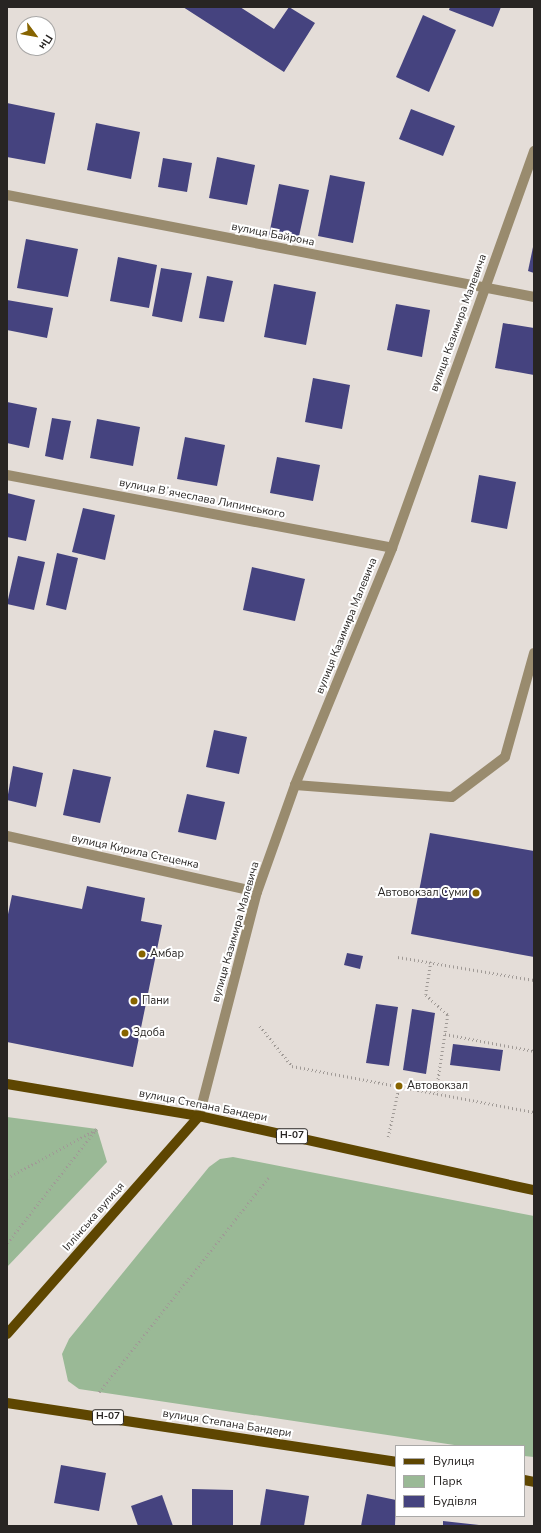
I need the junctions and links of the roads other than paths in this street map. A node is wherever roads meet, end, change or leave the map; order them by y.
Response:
1 (534, 151) edge
2 (7, 195) edge
3 (484, 288) junction
4 (534, 297) edge
5 (7, 475) edge
6 (392, 548) junction
7 (534, 653) edge
8 (295, 785) junction
9 (7, 836) edge
10 (258, 892) junction
11 (7, 1084) edge
12 (199, 1116) junction
13 (534, 1190) edge
14 (7, 1334) edge
15 (7, 1402) edge
16 (395, 1462) edge

1 - 3 street, вулиця Казимира Малевича
2 - 3 street, вулиця Байрона
3 - 4 street, вулиця Байрона
3 - 6 street, вулиця Казимира Малевича
5 - 6 street, вулиця Вʼячеслава Липинського
6 - 8 street, вулиця Казимира Малевича
7 - 8 street
8 - 10 street, вулиця Казимира Малевича
9 - 10 street, вулиця Кирила Стеценка
10 - 12 street, вулиця Казимира Малевича
11 - 12 main road, вулиця Степана Бандери / Н-07
12 - 13 main road, вулиця Степана Бандери / Н-07
12 - 14 main road, Іллінська вулиця
15 - 16 main road, вулиця Степана Бандери / Н-07

